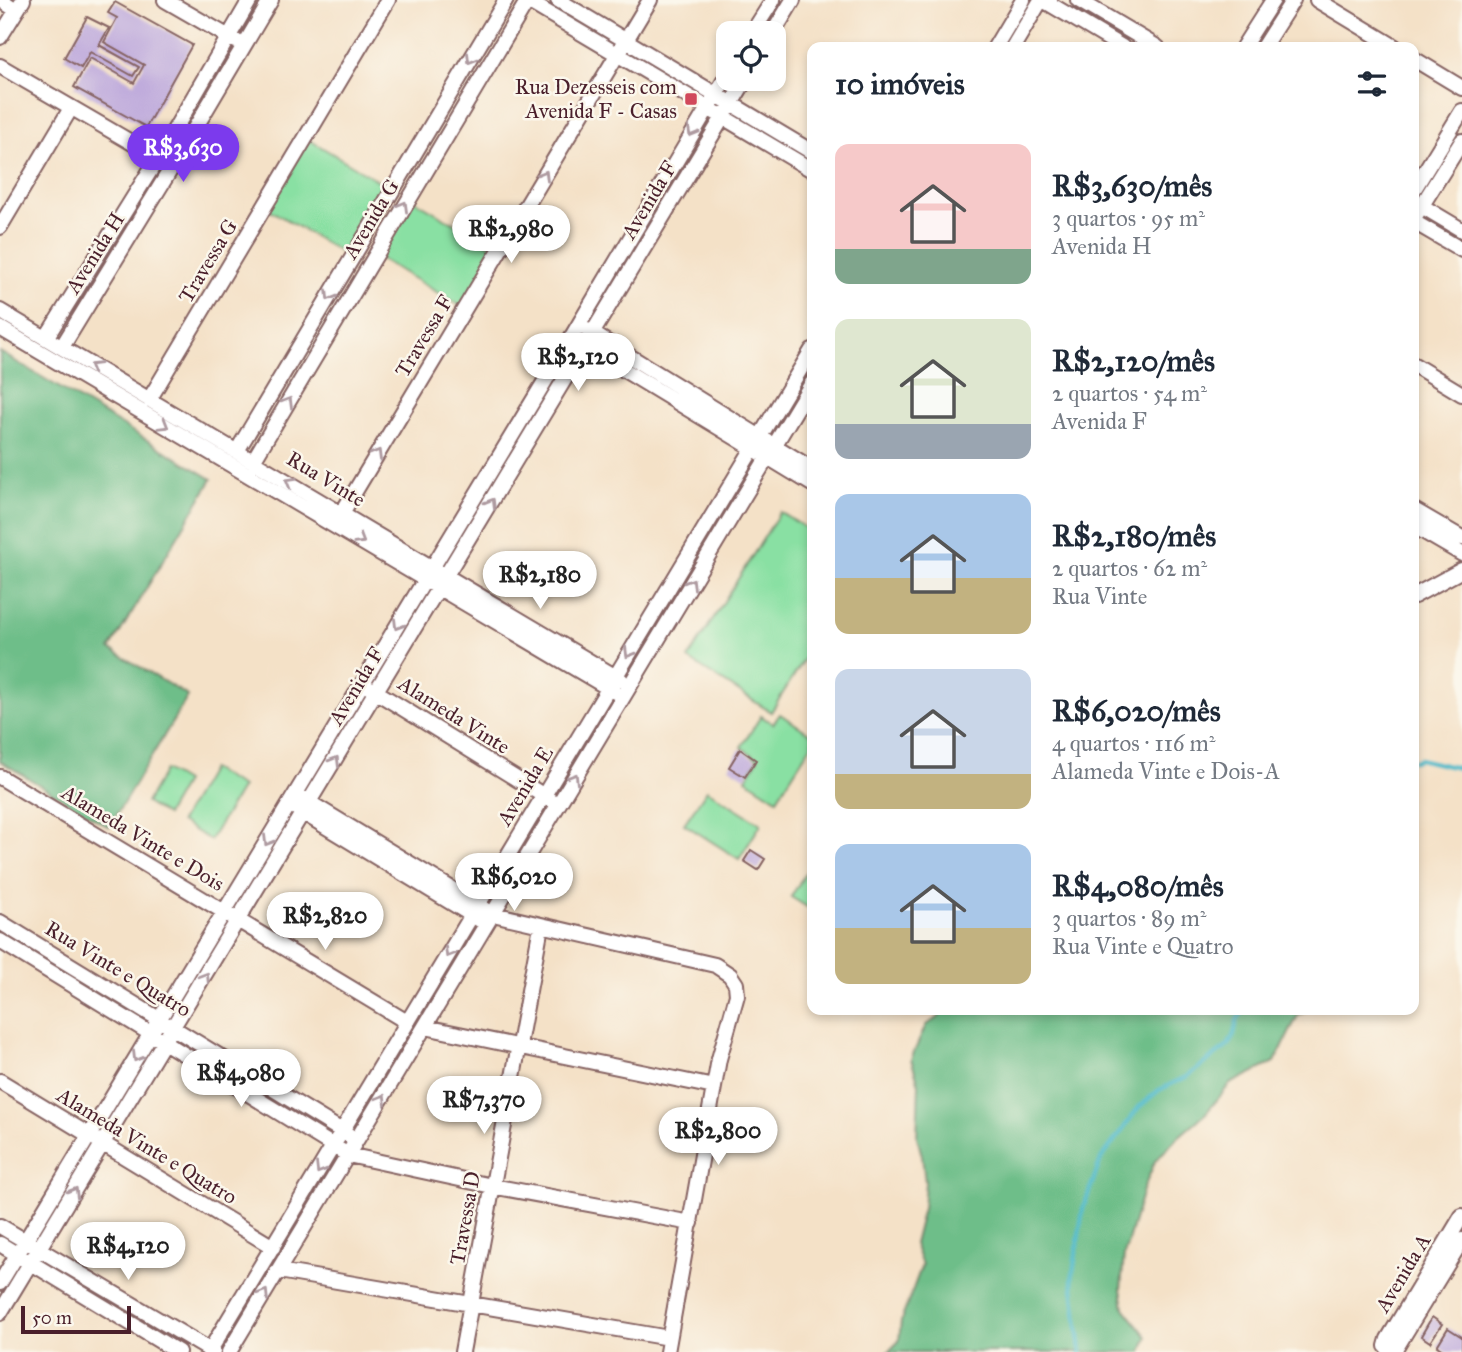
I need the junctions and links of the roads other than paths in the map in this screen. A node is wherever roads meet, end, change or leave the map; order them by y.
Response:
1 (1, 0) edge
2 (165, 0) edge
3 (250, 0) edge
4 (271, 0) edge
5 (388, 0) edge
6 (506, 0) edge
7 (527, 0) edge
8 (558, 0) edge
9 (650, 0) edge
10 (773, 0) edge
11 (793, 0) edge
12 (1023, 0) edge
13 (1042, 0) edge
14 (1078, 0) edge
15 (1273, 0) edge
16 (1293, 0) edge
17 (1317, 0) edge
18 (20, 5) edge
19 (760, 21) edge
20 (780, 21) edge
21 (0, 37) edge
22 (228, 37) junction
23 (625, 40) junction
24 (998, 42) edge
25 (1016, 42) edge
26 (1113, 42) edge
27 (1149, 42) edge
28 (1246, 42) edge
29 (1266, 42) edge
30 (1387, 42) edge
31 (243, 46) junction
32 (617, 54) junction
33 (1419, 62) edge
34 (0, 66) edge
35 (1462, 88) edge
36 (718, 91) edge
37 (738, 91) edge
38 (716, 94) junction
39 (731, 103) junction
40 (71, 107) junction
41 (706, 107) junction
42 (1462, 111) edge
43 (723, 117) junction
44 (1462, 141) edge
45 (807, 149) edge
46 (158, 158) junction
47 (173, 167) junction
48 (807, 167) edge
49 (1419, 181) edge
50 (1419, 207) edge
51 (1419, 213) edge
52 (1419, 214) edge
53 (0, 227) edge
54 (371, 228) junction
55 (1462, 230) edge
56 (385, 236) junction
57 (1462, 250) edge
58 (0, 311) edge
59 (579, 325) junction
60 (0, 328) edge
61 (593, 333) junction
62 (46, 338) junction
63 (571, 338) junction
64 (62, 347) junction
65 (586, 347) junction
66 (807, 358) edge
67 (1419, 368) edge
68 (807, 391) edge
69 (1462, 394) edge
70 (149, 400) junction
71 (756, 441) junction
72 (237, 451) junction
73 (771, 451) junction
74 (253, 461) junction
75 (807, 467) edge
76 (807, 480) edge
77 (342, 513) junction
78 (1419, 513) edge
79 (1419, 529) edge
80 (1462, 538) edge
81 (1462, 554) edge
82 (1462, 570) edge
83 (429, 573) junction
84 (444, 582) junction
85 (1419, 593) edge
86 (611, 682) junction
87 (363, 683) junction
88 (626, 691) junction
89 (377, 692) junction
90 (0, 777) edge
91 (544, 795) junction
92 (293, 799) junction
93 (558, 804) junction
94 (306, 808) junction
95 (475, 910) junction
96 (225, 912) junction
97 (490, 919) junction
98 (239, 920) junction
99 (0, 922) edge
100 (541, 926) junction
101 (0, 941) edge
102 (160, 1018) junction
103 (407, 1023) junction
104 (174, 1027) junction
105 (425, 1027) junction
106 (152, 1032) junction
107 (165, 1041) junction
108 (518, 1046) junction
109 (0, 1081) edge
110 (714, 1087) junction
111 (342, 1132) junction
112 (89, 1135) junction
113 (357, 1140) junction
114 (103, 1143) junction
115 (334, 1146) junction
116 (348, 1155) junction
117 (492, 1186) junction
118 (1462, 1216) edge
119 (691, 1223) junction
120 (0, 1226) edge
121 (1462, 1240) edge
122 (25, 1241) junction
123 (0, 1244) edge
124 (273, 1247) junction
125 (39, 1249) junction
126 (17, 1255) junction
127 (30, 1263) junction
128 (279, 1271) junction
129 (0, 1283) edge
130 (471, 1304) junction
131 (0, 1313) edge
132 (668, 1345) edge
133 (178, 1352) edge
134 (211, 1352) edge
135 (229, 1352) edge
136 (462, 1352) edge
137 (1391, 1352) edge

1 - 18 street
2 - 22 street
3 - 22 street, Avenida H
4 - 31 street, Avenida H
5 - 70 street, Travessa G
6 -> 54 street, Avenida G
7 - 32 street
56 -> 7 street, Avenida G
8 - 23 street
9 - 23 street, Travessa F
10 - 19 street
11 - 20 street
12 - 24 street
13 - 25 street
13 - 26 street
14 - 27 street
15 - 28 street
16 - 29 street
17 - 30 street
18 - 21 street
22 - 31 street
22 - 46 street, Avenida H
23 - 32 street, Travessa F
23 - 38 street
31 - 47 street, Avenida H
32 - 41 street
77 -> 32 street, Travessa F
33 - 35 street
34 - 40 street
36 - 38 street, Avenida F
37 - 39 street, Avenida F
38 - 39 street
38 - 41 street, Avenida F
39 - 43 street, Avenida F
39 - 45 street
40 - 46 street
40 - 53 street
41 - 43 street
41 -> 59 street, Avenida F
42 - 49 street
43 - 48 street
43 - 61 street, Avenida F
44 - 50 street
46 - 47 street
46 - 62 street, Avenida H
47 - 64 street, Avenida H
51 - 55 street
52 - 57 street
54 - 56 street
54 -> 72 street, Avenida G
74 -> 56 street, Avenida G
58 - 62 street, Rua Vinte
59 - 61 street
59 - 63 street, Avenida F
60 -> 83 street, Rua Vinte
61 - 65 street, Avenida F
61 - 71 street
62 - 64 street, Rua Vinte
63 - 65 street
63 - 83 street, Avenida F
70 -> 64 street, Rua Vinte
65 - 71 street
84 -> 65 street, Avenida F
66 - 71 street, Avenida E
67 - 69 street
68 - 73 street, Avenida E
70 - 72 street, Rua Vinte
71 - 73 street
71 -> 86 street, Avenida E
72 - 74 street, Rua Vinte
73 - 75 street
73 - 76 street
88 -> 73 street, Avenida E
77 -> 74 street, Rua Vinte
77 - 83 street, Rua Vinte
78 - 80 street
79 - 81 street
82 - 85 street
83 - 84 street, Rua Vinte
83 -> 87 street, Avenida F
84 - 86 street, Rua Vinte
84 - 89 street, Avenida F
86 - 88 street, Rua Vinte
86 - 91 street, Avenida E
87 - 89 street, Alameda Vinte
87 - 92 street, Avenida F
93 -> 88 street, Avenida E
89 - 91 street, Alameda Vinte
94 -> 89 street, Avenida F
90 - 96 street, Alameda Vinte e Dois
91 - 93 street, Alameda Vinte
91 - 95 street, Avenida E
92 - 94 street
92 -> 96 street, Avenida F
93 - 97 street, Avenida E
94 - 95 street
94 - 98 street, Avenida F
95 - 97 street
95 -> 103 street, Avenida E
96 - 98 street, Alameda Vinte e Dois
96 - 102 street, Avenida F
97 - 100 street
97 - 105 street, Avenida E
98 - 103 street, Alameda Vinte e Dois
104 -> 98 street, Avenida F
99 - 102 street, Rua Vinte e Quatro
100 - 108 street, Travessa D
100 - 110 street
101 - 106 street, Rua Vinte e Quatro
102 - 104 street, Rua Vinte e Quatro
102 - 106 street, Avenida F
103 - 111 street, Avenida E
104 - 107 street, Avenida F
104 - 111 street, Rua Vinte e Quatro
105 - 108 street
113 -> 105 street, Avenida E
106 - 107 street, Rua Vinte e Quatro
106 -> 112 street, Avenida F
107 - 114 street, Avenida F
107 - 115 street, Rua Vinte e Quatro
108 - 110 street
108 - 117 street, Travessa D
109 - 112 street, Alameda Vinte e Quatro
110 - 119 street
111 - 113 street, Rua Vinte e Quatro
111 - 115 street, Avenida E
112 - 114 street, Alameda Vinte e Quatro
112 - 122 street, Avenida F
113 - 116 street, Avenida E
114 - 124 street, Alameda Vinte e Quatro
125 -> 114 street, Avenida F
115 - 116 street, Rua Vinte e Quatro
115 -> 124 street, Avenida E
116 - 117 street
116 - 128 street, Avenida E
117 - 119 street
117 - 130 street, Travessa D
118 - 137 street, Avenida A
119 - 132 street
120 - 122 street
121 - 137 street, Avenida A
122 - 125 street
122 - 126 street, Avenida F
123 - 126 street
124 - 134 street, Avenida E
125 - 127 street, Avenida F
125 - 134 street
126 - 127 street
126 - 129 street, Avenida F
127 - 131 street, Avenida F
127 - 133 street
128 - 130 street
135 -> 128 street, Avenida E
130 - 132 street
130 - 136 street, Travessa D

